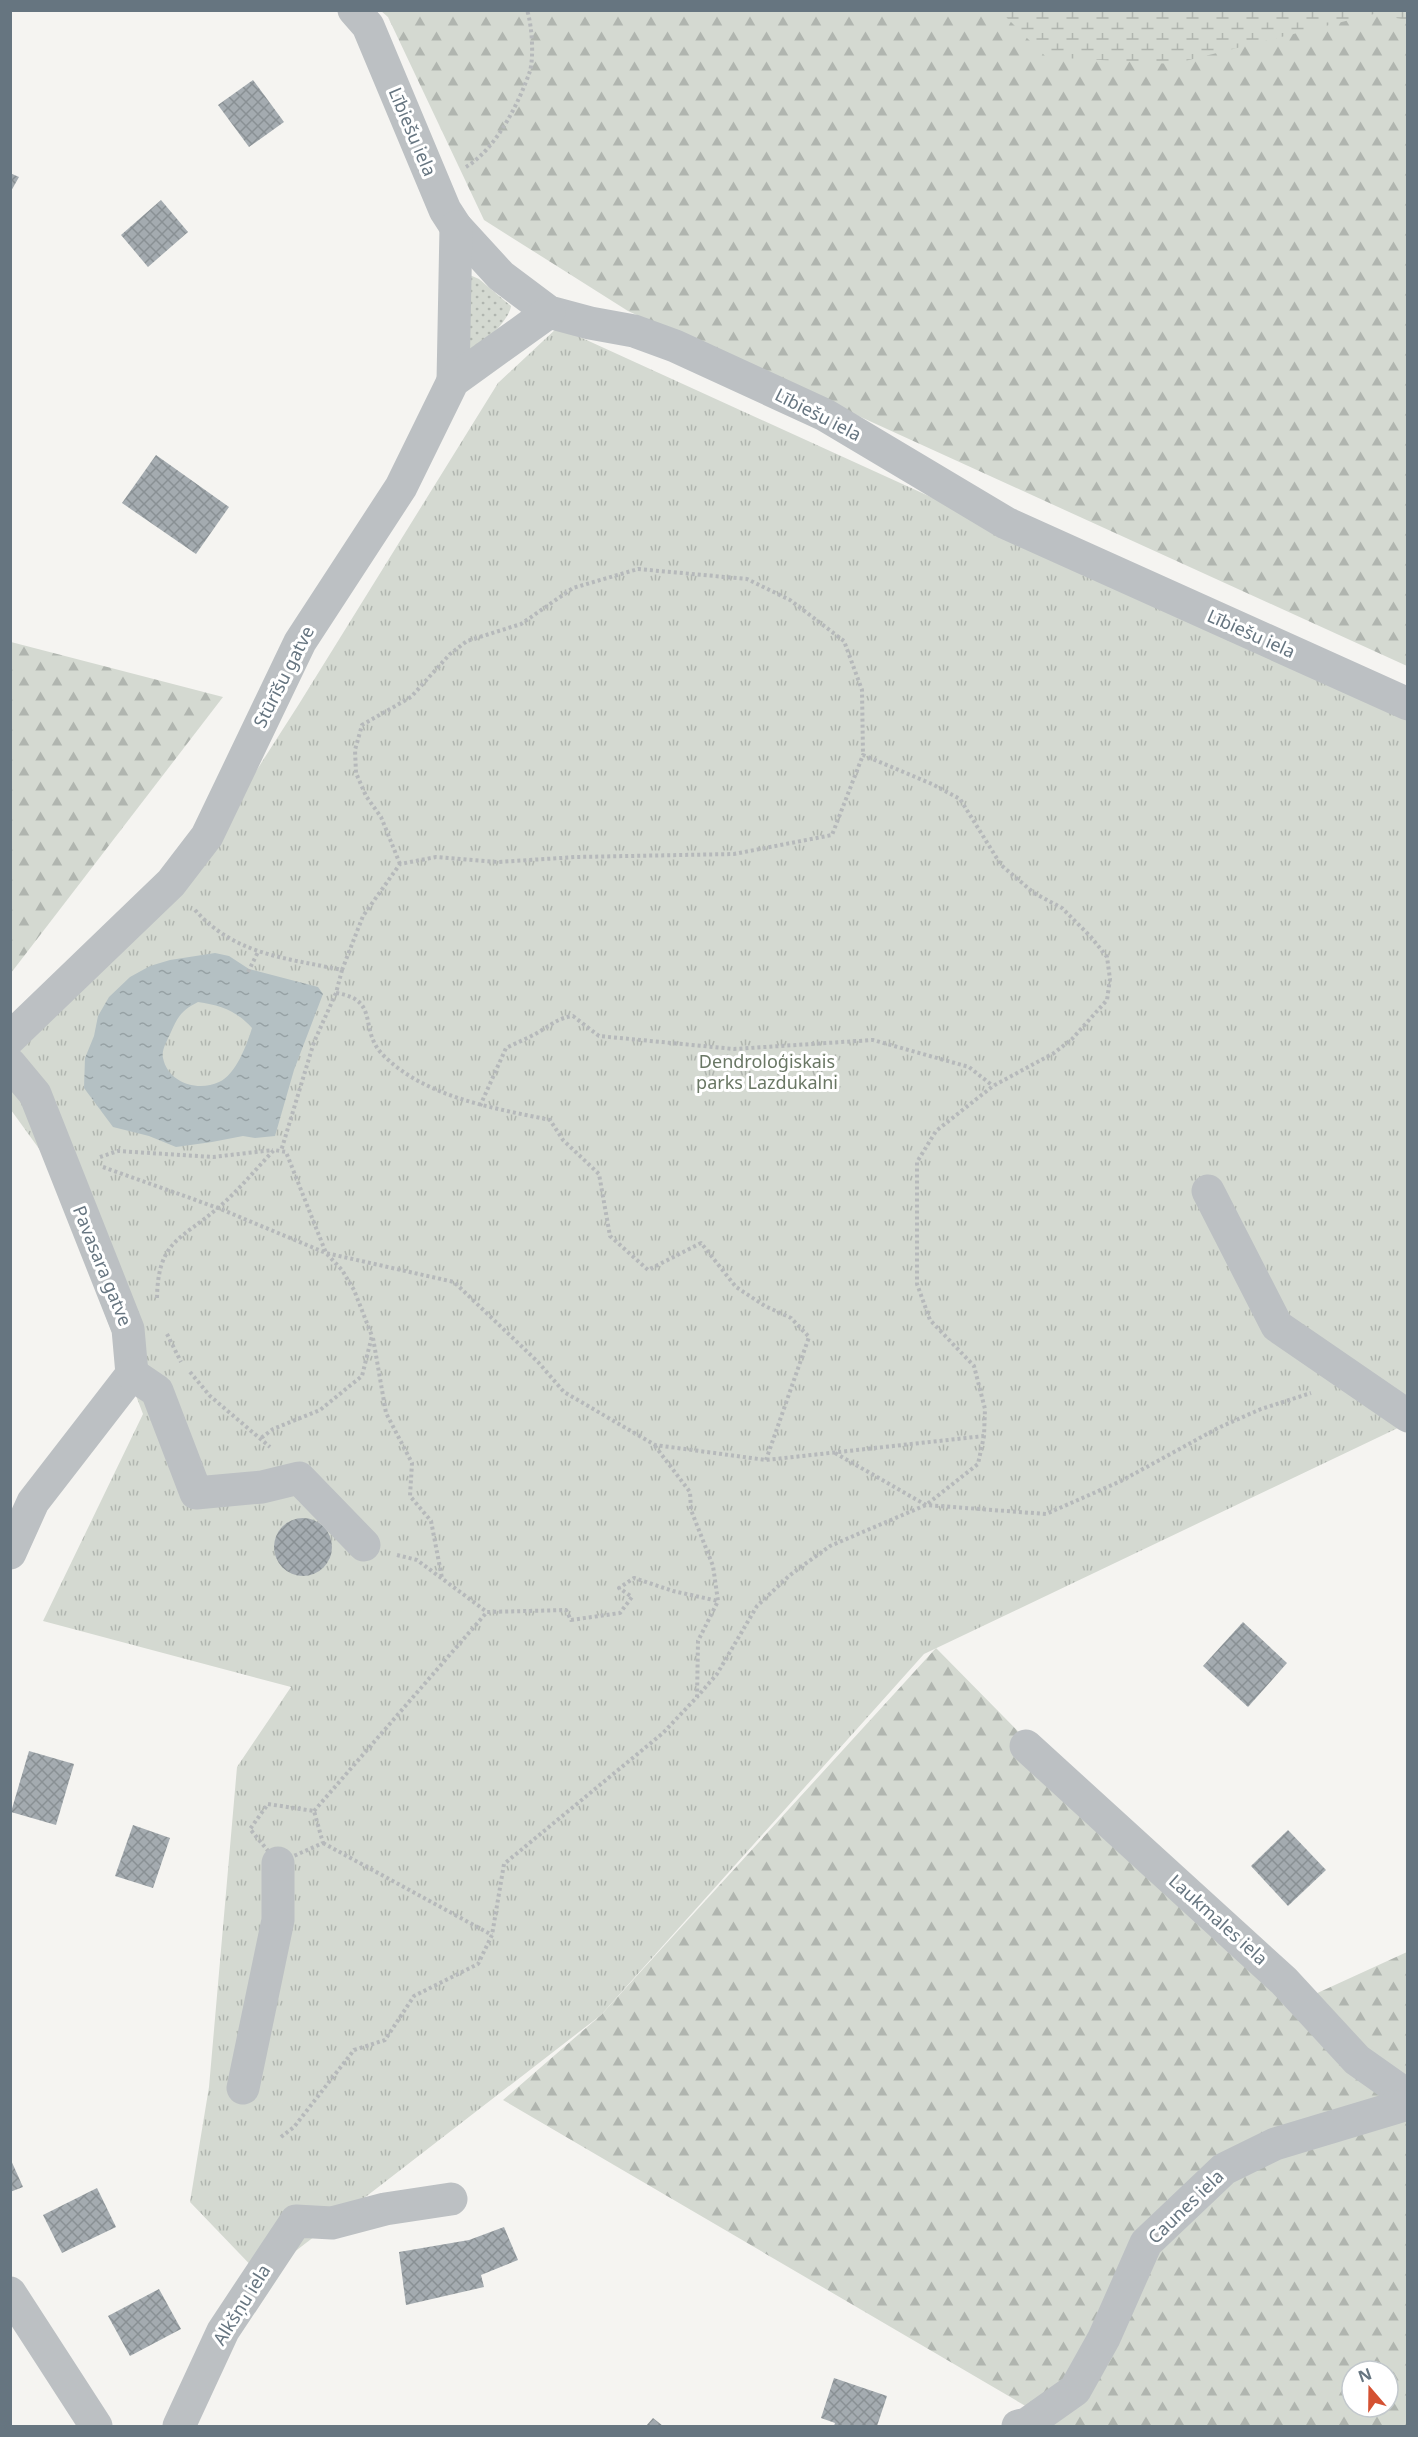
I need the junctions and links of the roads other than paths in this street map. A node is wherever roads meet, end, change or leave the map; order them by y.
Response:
1 (354, 10) edge
2 (456, 227) junction
3 (549, 312) junction
4 (453, 381) junction
5 (1407, 704) edge
6 (10, 1038) edge
7 (10, 1064) edge
8 (1208, 1191) dead end
9 (132, 1374) junction
10 (1407, 1416) edge
11 (364, 1545) dead end
12 (10, 1553) edge
13 (1026, 1746) dead end
14 (278, 1863) dead end
15 (243, 2088) dead end
16 (1407, 2096) edge
17 (1407, 2104) edge
18 (451, 2199) dead end
19 (10, 2293) edge
20 (1025, 2426) edge
21 (96, 2427) edge
22 (179, 2427) edge

1 - 2 street, Lībiešu iela
2 - 3 street, Lībiešu iela
2 - 4 street
3 - 4 street, Stūrīšu gatve
3 - 5 street, Lībiešu iela
4 - 6 street, Stūrīšu gatve
7 - 9 street, Pavasara gatve
8 - 10 street
9 - 11 street
9 - 12 street
13 - 16 street, Laukmales iela
14 - 15 street
17 - 20 street, Caunes iela
18 - 22 street, Alkšņu iela
19 - 21 street

